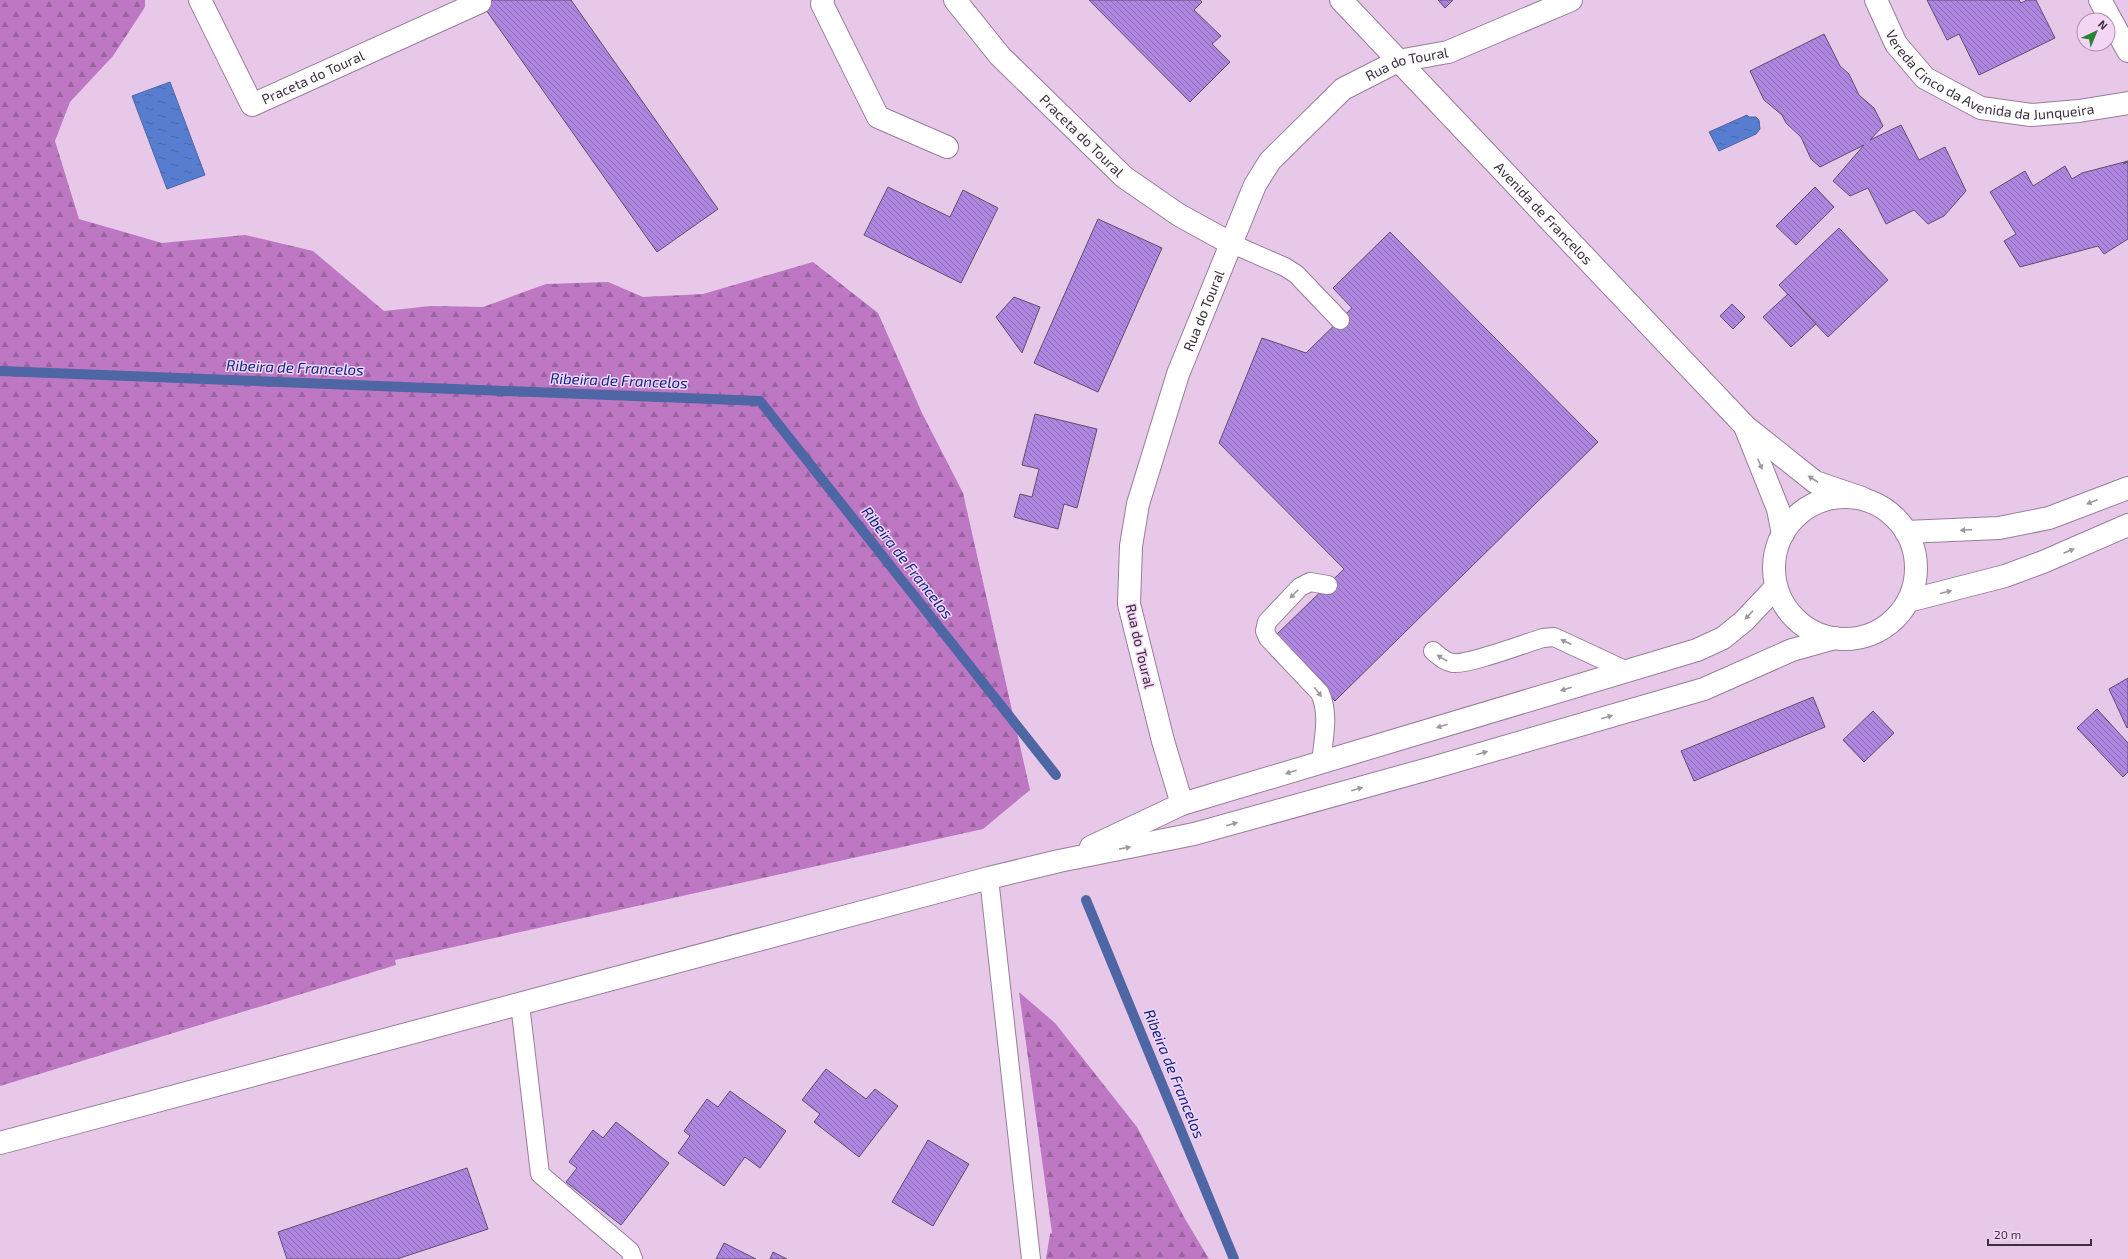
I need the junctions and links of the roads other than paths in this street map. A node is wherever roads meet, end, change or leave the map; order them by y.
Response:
1 (200, 0) edge
2 (822, 0) edge
3 (955, 0) edge
4 (1341, 0) edge
5 (1571, 0) edge
6 (1876, 0) edge
7 (2100, 0) edge
8 (480, 2) dead end
9 (2128, 51) edge
10 (1398, 61) junction
11 (2128, 103) edge
12 (947, 147) dead end
13 (1230, 243) junction
14 (1340, 320) dead end
15 (1746, 428) junction
16 (2128, 488) edge
17 (1862, 498) junction
18 (2128, 525) edge
19 (1906, 532) junction
20 (1783, 534) junction
21 (1328, 585) dead end
22 (1776, 587) junction
23 (1908, 601) junction
24 (1835, 638) junction
25 (1432, 651) dead end
26 (1627, 671) junction
27 (1321, 763) junction
28 (1182, 804) junction
29 (1059, 861) junction
30 (989, 878) junction
31 (520, 1004) junction
32 (0, 1143) edge
33 (633, 1259) edge
34 (1031, 1259) edge

1 - 8 main road, Praceta do Toural
2 - 12 main road
3 - 13 main road, Praceta do Toural
4 - 10 main road, Avenida de Francelos
5 - 10 main road, Rua do Toural
6 - 11 main road, Vereda Cinco da Avenida da Junqueira
7 - 9 main road
10 - 13 main road, Rua do Toural
10 - 15 main road, Avenida de Francelos
13 - 14 lane
13 - 28 main road, Rua do Toural
17 -> 15 main road, Avenida de Francelos
15 -> 20 main road, Avenida de Francelos
16 -> 19 main road
17 - 19 main road
17 - 20 main road
23 -> 18 main road
19 - 23 main road
20 - 22 main road
21 -> 27 lane
22 - 24 main road
22 -> 26 main road
23 - 24 main road
29 -> 24 main road
26 -> 25 lane
26 -> 27 main road
27 -> 28 main road
28 - 29 main road
29 - 30 main road
30 - 31 main road
30 - 34 lane
31 - 32 main road
31 - 33 lane

